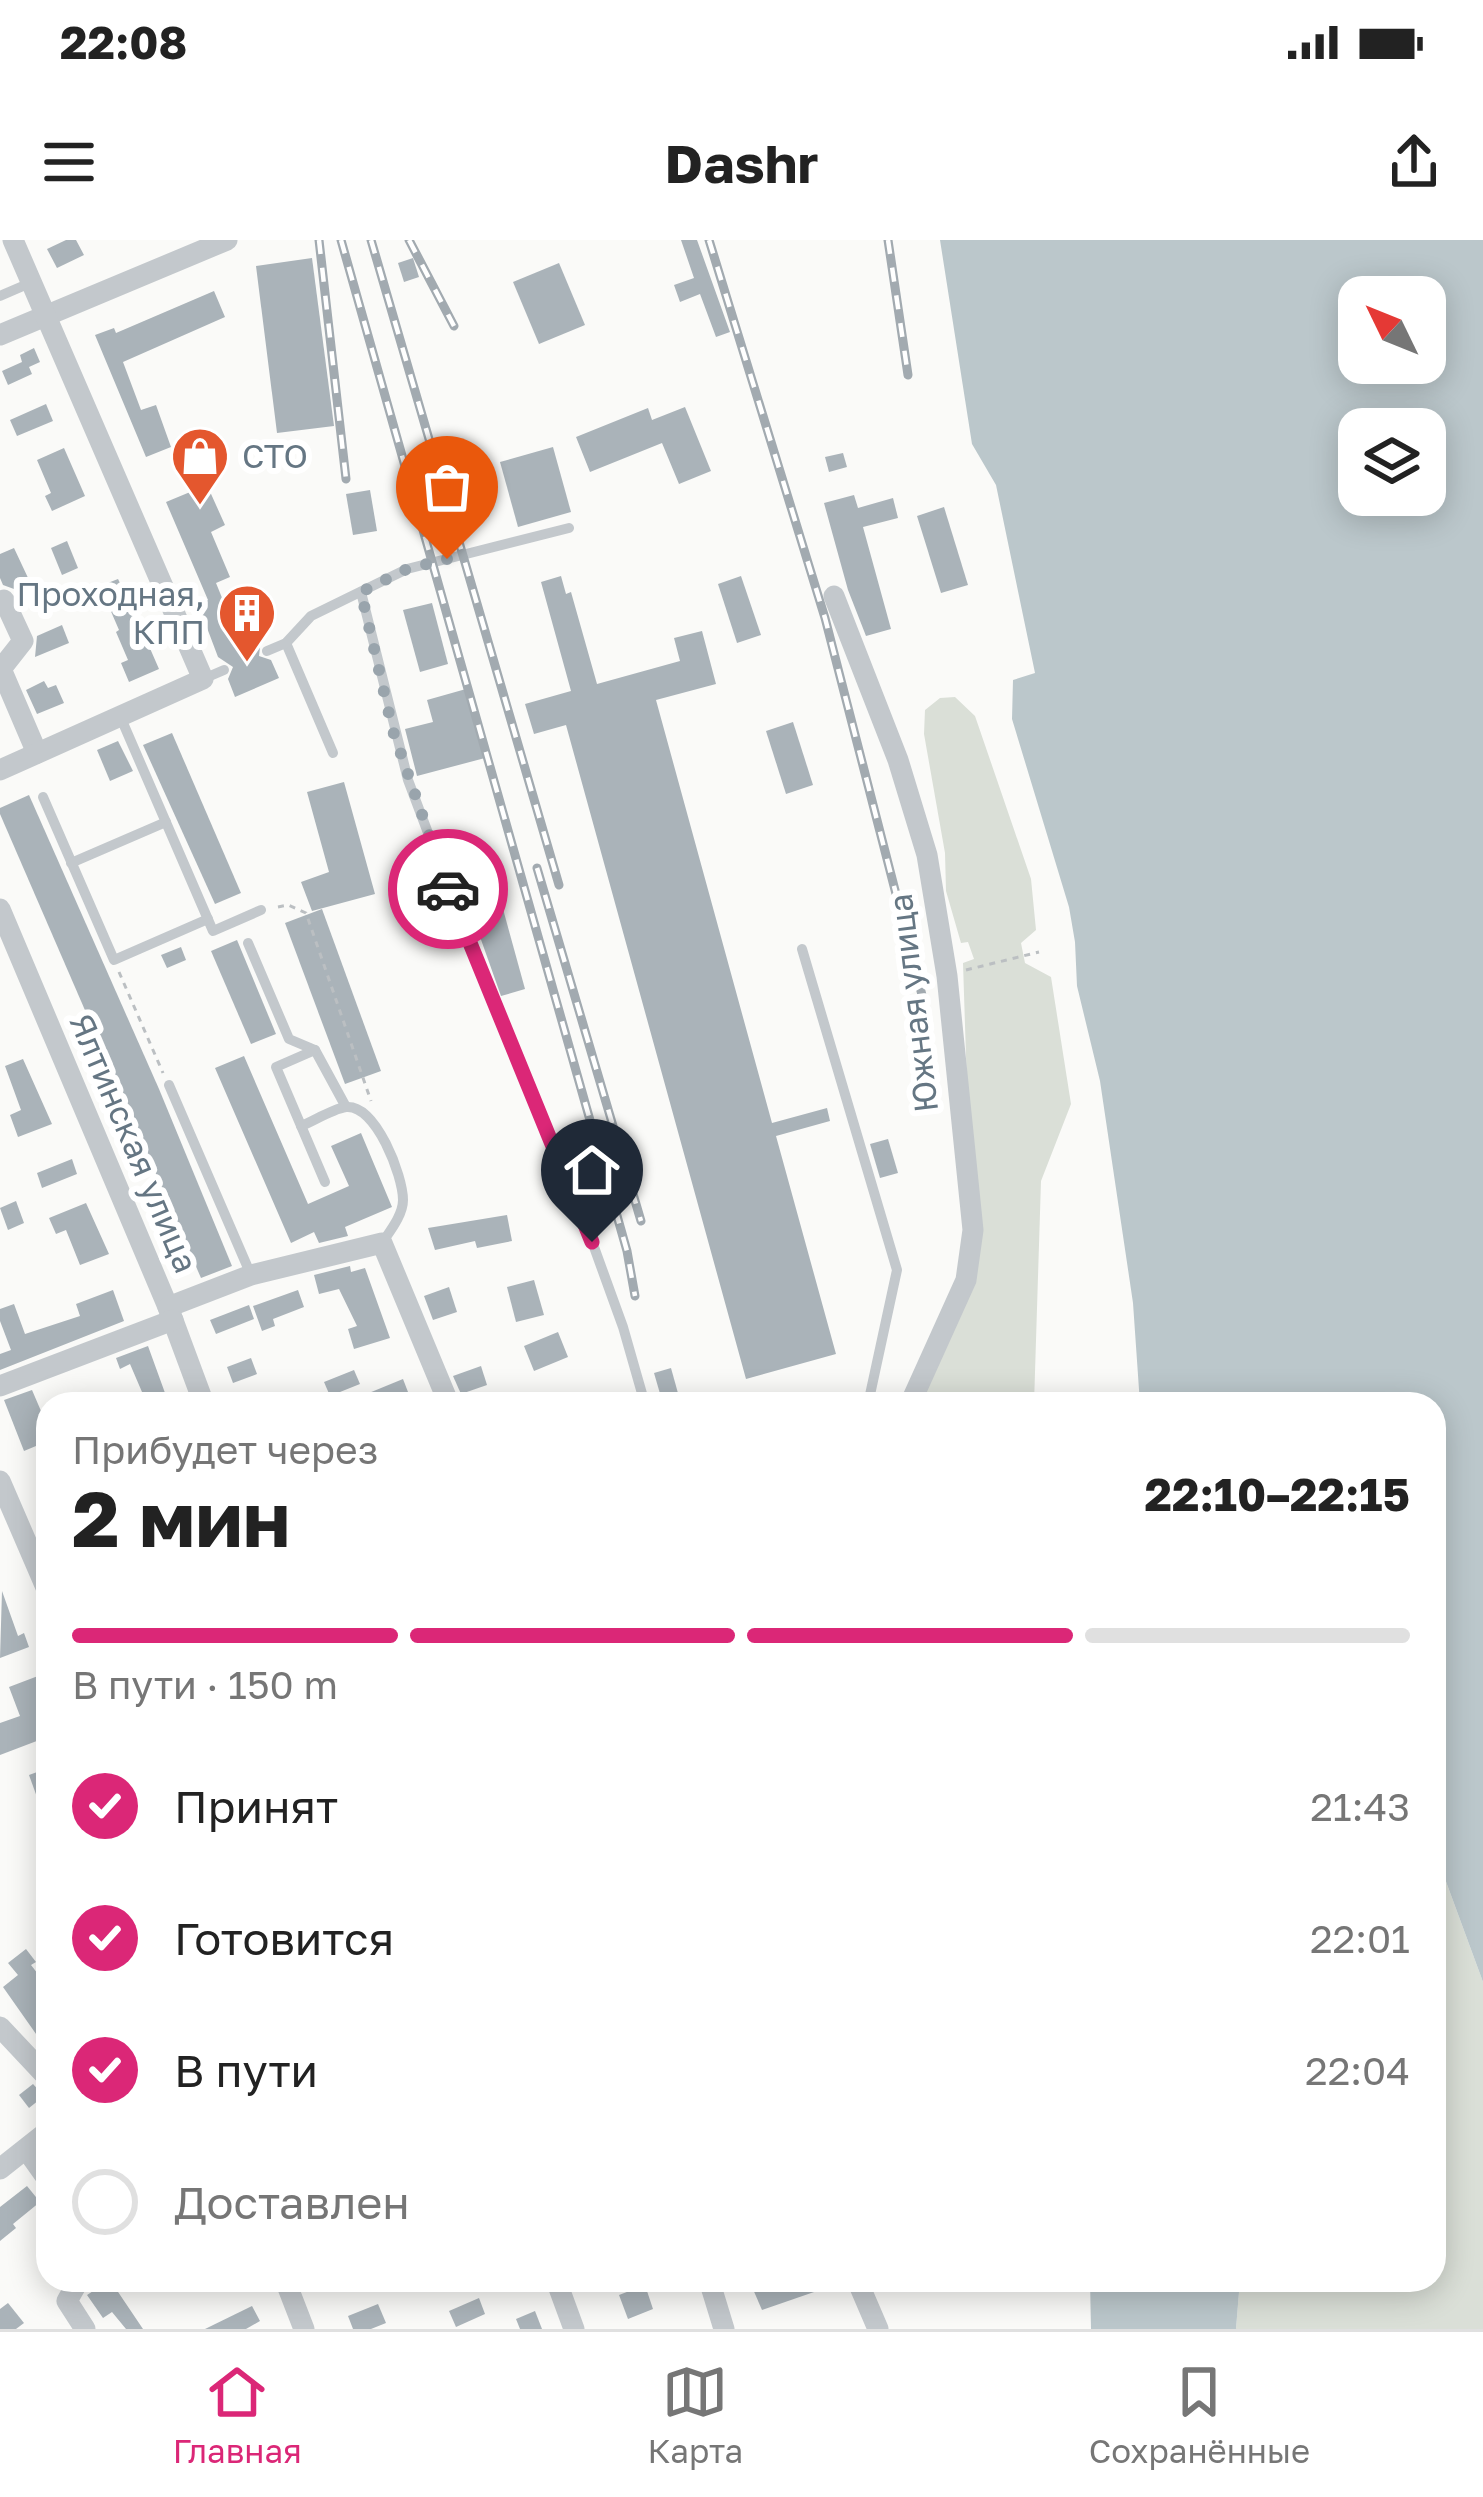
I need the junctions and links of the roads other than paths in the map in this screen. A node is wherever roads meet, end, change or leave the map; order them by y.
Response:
1 (13, 240) edge
2 (227, 240) edge
3 (31, 283) junction
4 (0, 296) edge
5 (44, 316) junction
6 (0, 335) edge
7 (568, 528) dead end
8 (361, 592) junction
9 (834, 596) dead end
10 (4, 600) dead end
11 (286, 643) junction
12 (267, 651) dead end
13 (120, 716) junction
14 (37, 753) junction
15 (333, 753) dead end
16 (0, 770) edge
17 (43, 796) dead end
18 (166, 822) junction
19 (71, 863) junction
20 (0, 909) edge
21 (261, 910) road end
22 (208, 919) junction
23 (248, 943) dead end
24 (802, 949) dead end
25 (315, 1049) junction
26 (169, 1085) road end
27 (346, 1107) junction
28 (302, 1126) junction
29 (326, 1182) dead end
30 (382, 1244) junction
31 (251, 1275) junction
32 (170, 1313) junction
33 (0, 1386) edge
34 (200, 1392) edge
35 (444, 1392) edge
36 (641, 1392) edge
37 (871, 1392) edge
38 (915, 1392) edge
39 (0, 1481) edge
40 (36, 1564) edge
41 (0, 2027) edge
42 (36, 2065) edge
43 (36, 2141) edge
44 (26, 2149) junction
45 (36, 2163) edge
46 (0, 2169) edge
47 (73, 2292) edge
48 (290, 2292) edge
49 (560, 2292) edge
50 (713, 2292) edge
51 (862, 2292) edge
52 (85, 2329) edge
53 (304, 2329) edge
54 (574, 2329) edge
55 (724, 2329) edge
56 (878, 2329) edge

1 - 3 street
2 - 5 street
3 - 4 lane
3 - 5 street
5 - 6 street
5 - 13 street
7 - 8 lane
8 - 11 lane
8 - 36 lane
9 - 38 street, Южная улица
10 - 14 street
11 - 12 lane
11 - 15 lane
13 - 14 street
13 - 18 lane
14 - 16 street
17 - 19 lane
18 - 19 lane
18 - 22 lane
19 - 22 lane
20 - 32 street, Ялтинская улица
21 - 22 lane
23 - 25 lane
24 - 37 lane
25 - 27 lane
25 - 28 lane
26 - 31 lane
27 - 28 lane
27 - 30 lane
28 - 29 lane
30 - 31 street
30 - 35 street
31 - 32 street
32 - 33 street
32 - 34 street, Ялтинская улица
39 - 40 street
41 - 42 street
43 - 44 street
44 - 45 street
44 - 46 street
47 - 52 street
48 - 53 street
49 - 54 street
50 - 55 street
51 - 56 street

